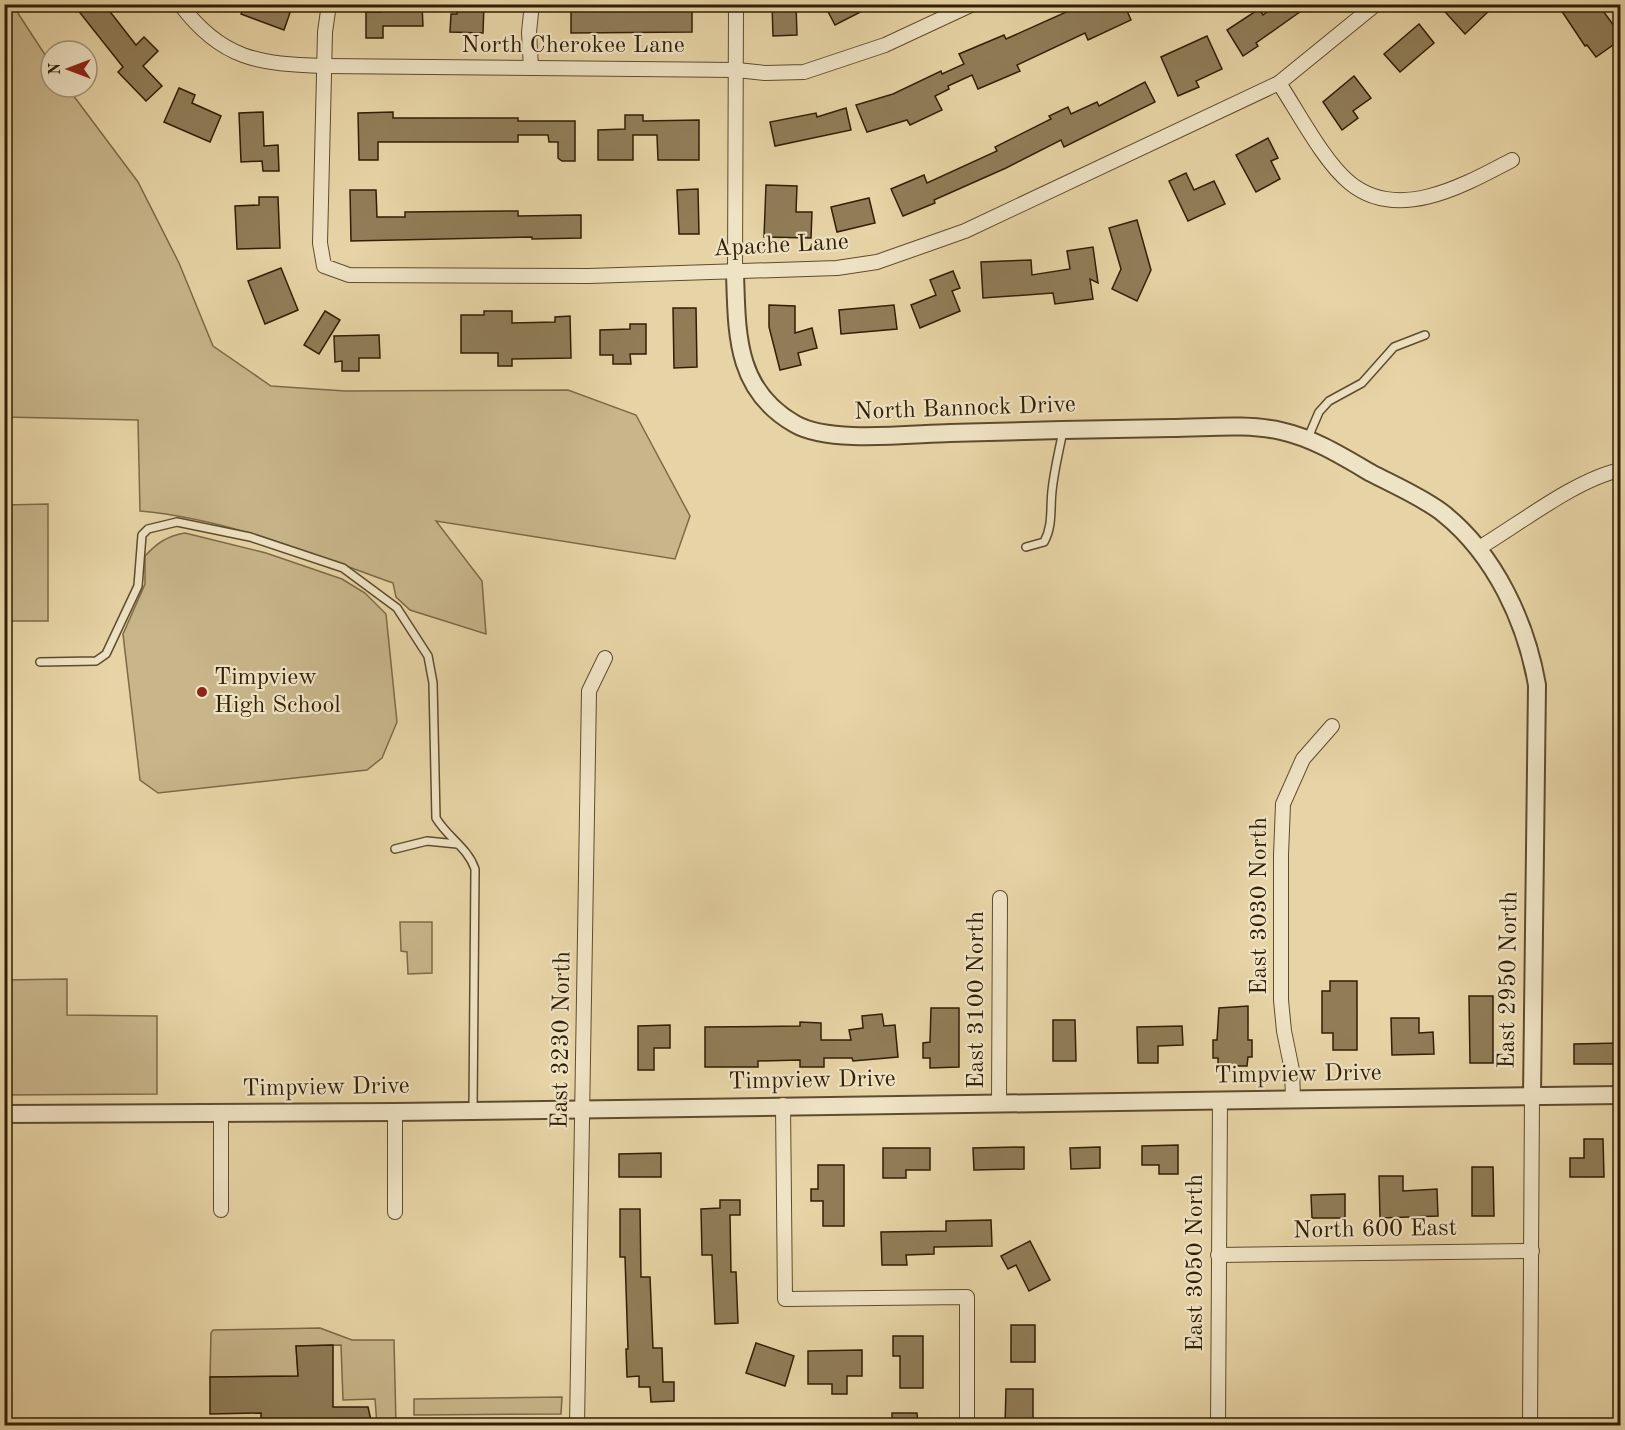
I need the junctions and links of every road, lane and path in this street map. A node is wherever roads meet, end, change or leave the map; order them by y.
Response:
1 (180, 4) edge
2 (329, 4) edge
3 (532, 4) edge
4 (736, 4) edge
5 (973, 4) edge
6 (1376, 4) edge
7 (325, 66) junction
8 (531, 68) junction
9 (737, 70) junction
10 (1279, 83) junction
11 (1512, 160) dead end
12 (735, 273) junction
13 (1425, 335) dead end
14 (1063, 430) junction
15 (1307, 440) junction
16 (1620, 470) edge
17 (1026, 547) dead end
18 (1479, 548) junction
19 (605, 658) dead end
20 (40, 662) dead end
21 (1332, 726) dead end
22 (457, 844) junction
23 (395, 849) dead end
24 (1000, 898) dead end
25 (1620, 1095) edge
26 (1532, 1096) junction
27 (1293, 1099) junction
28 (1220, 1100) junction
29 (999, 1103) junction
30 (783, 1105) junction
31 (584, 1108) junction
32 (473, 1110) junction
33 (394, 1112) junction
34 (221, 1113) junction
35 (4, 1114) edge
36 (221, 1210) dead end
37 (394, 1212) dead end
38 (1532, 1251) junction
39 (1218, 1255) junction
40 (577, 1425) edge
41 (967, 1425) edge
42 (1218, 1425) edge
43 (1530, 1425) edge

1 - 7 street, North Cherokee Lane
2 - 7 street
3 - 8 street
4 - 9 street, North Bannock Drive
5 - 9 street, North Cherokee Lane
6 - 10 street, Apache Lane
7 - 8 street, North Cherokee Lane
7 - 12 street, Apache Lane
8 - 9 street, North Cherokee Lane
9 - 12 street, North Bannock Drive
10 - 11 street
10 - 12 street, Apache Lane
12 - 14 street, North Bannock Drive
13 - 15 lane
14 - 15 street, North Bannock Drive
14 - 17 lane
15 - 18 street, North Bannock Drive
16 - 18 street
18 - 26 street, East 2950 North
19 - 31 street, East 3230 North
20 - 22 lane
21 - 27 street, East 3030 North
22 - 23 lane
22 - 32 lane
24 - 29 street, East 3100 North
25 - 26 street, Timpview Drive
26 - 27 street, Timpview Drive
26 - 38 street, East 2950 North
27 - 28 street, Timpview Drive
28 - 29 street, Timpview Drive
28 - 39 street, East 3050 North
29 - 30 street, Timpview Drive
30 - 31 street, Timpview Drive
30 - 41 street
31 - 32 street, Timpview Drive
31 - 40 street, East 3230 North
32 - 33 street, Timpview Drive
33 - 34 street, Timpview Drive
33 - 37 street
34 - 35 street, Timpview Drive
34 - 36 street
38 - 39 street, North 600 East
38 - 43 street, East 2950 North
39 - 42 street, East 3050 North

